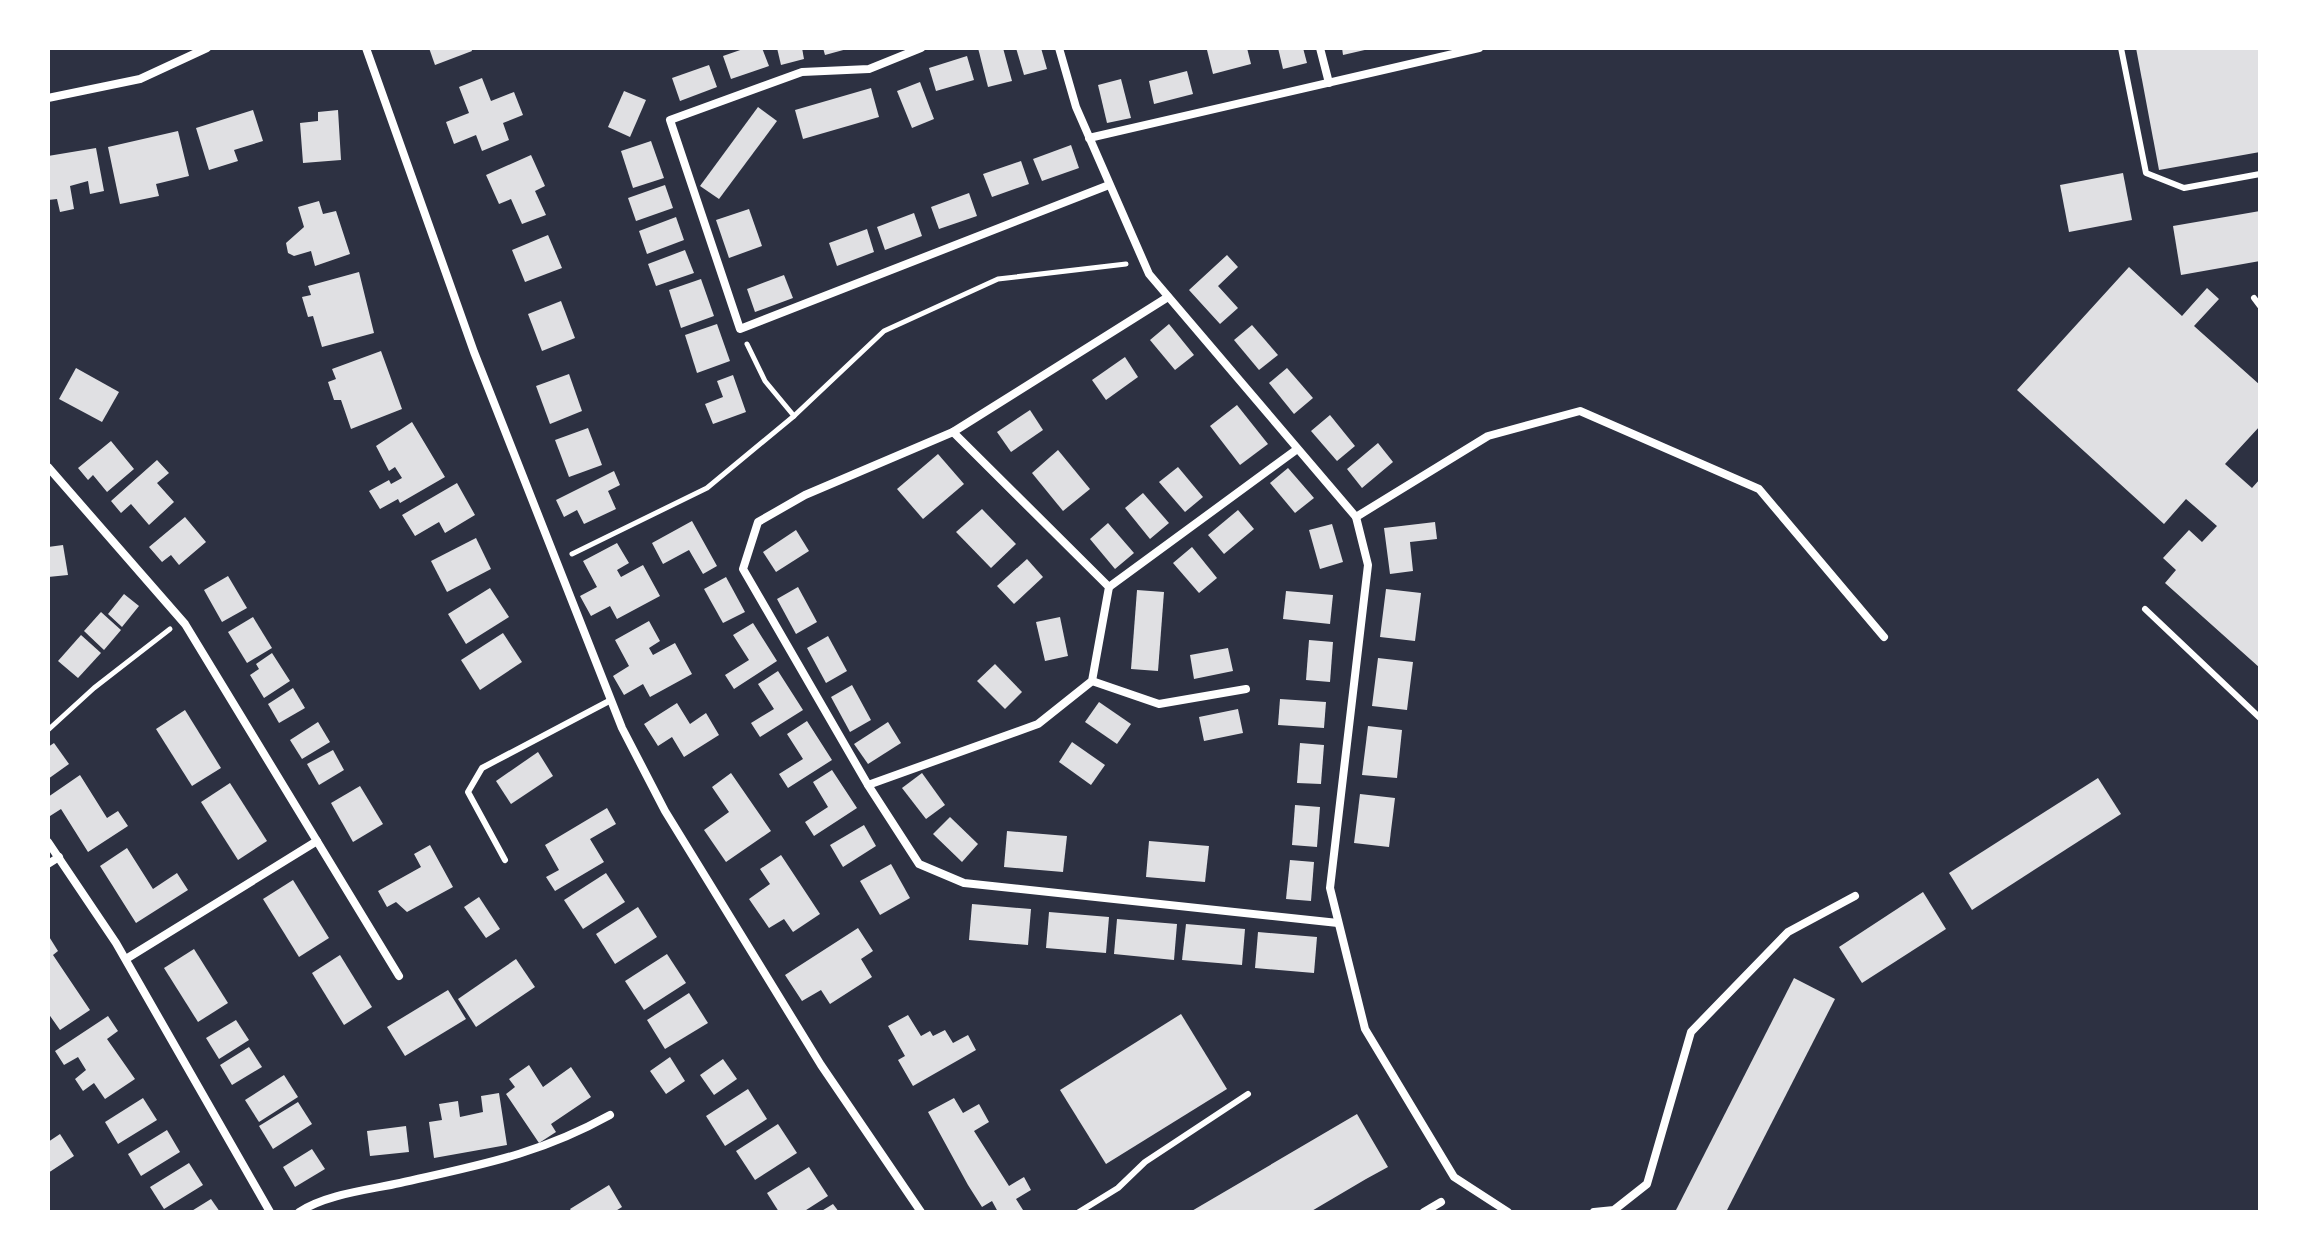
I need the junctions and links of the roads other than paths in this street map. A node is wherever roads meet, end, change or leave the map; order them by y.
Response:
1 (207, 48) edge
2 (366, 48) edge
3 (921, 48) edge
4 (1059, 48) edge
5 (1320, 48) edge
6 (1479, 48) edge
7 (2121, 48) edge
8 (1329, 83) junction
9 (48, 98) edge
10 (1089, 138) junction
11 (2260, 174) edge
12 (1109, 185) junction
13 (1168, 297) junction
14 (2254, 298) dead end
15 (2260, 306) edge
16 (953, 432) junction
17 (1296, 450) junction
18 (48, 467) edge
19 (1356, 517) junction
20 (1109, 587) junction
21 (2145, 609) dead end
22 (1884, 637) dead end
23 (1092, 681) junction
24 (1246, 689) dead end
25 (611, 700) junction
26 (2260, 718) edge
27 (868, 785) junction
28 (317, 841) junction
29 (48, 842) edge
30 (59, 857) junction
31 (505, 860) dead end
32 (48, 864) edge
33 (1855, 896) dead end
34 (1338, 923) junction
35 (126, 959) junction
36 (399, 976) dead end
37 (1248, 1094) dead end
38 (610, 1115) dead end
39 (1441, 1202) dead end
40 (270, 1212) edge
41 (299, 1212) edge
42 (921, 1212) edge
43 (1079, 1212) edge
44 (1424, 1212) edge
45 (1508, 1212) edge
46 (1594, 1212) edge

1 - 9 street
2 - 25 street
3 - 12 street
4 - 10 street
5 - 8 street
6 - 8 street
7 - 11 lane
8 - 10 street
10 - 12 street
12 - 13 street
13 - 16 street
13 - 17 street
14 - 15 lane
16 - 20 street
16 - 27 street
17 - 19 street
17 - 20 street
18 - 28 street
19 - 22 street
19 - 34 street
20 - 23 street
21 - 26 lane
23 - 24 street
23 - 27 street
25 - 31 lane
25 - 42 street
27 - 34 street
28 - 35 street
28 - 36 street
29 - 30 street
30 - 32 street
30 - 35 street
33 - 46 street
34 - 45 street
35 - 40 street
37 - 43 lane
38 - 41 street
39 - 44 street

